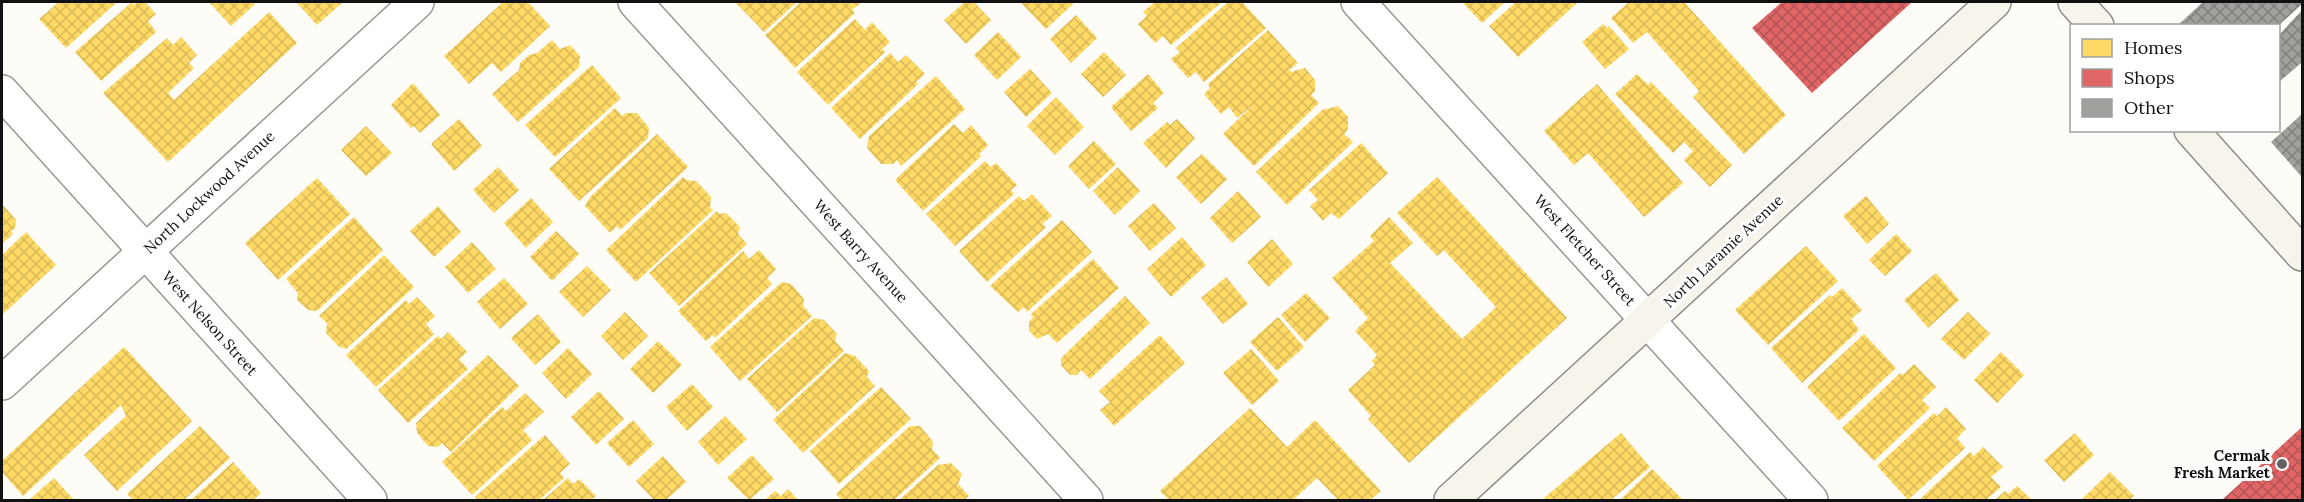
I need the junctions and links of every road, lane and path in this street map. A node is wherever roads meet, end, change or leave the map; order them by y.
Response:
1 (417, 2) edge
2 (635, 2) edge
3 (1358, 2) edge
4 (1994, 2) edge
5 (2075, 2) edge
6 (2095, 24) edge
7 (2, 92) edge
8 (2193, 132) edge
9 (145, 251) junction
10 (2302, 254) edge
11 (1648, 319) junction
12 (2, 383) edge
13 (370, 501) edge
14 (1086, 501) edge
15 (1451, 501) edge
16 (1811, 501) edge

1 - 9 street, North Lockwood Avenue
2 - 14 street, West Barry Avenue
3 - 11 street, West Fletcher Street
4 - 11 street, North Laramie Avenue
5 - 6 street
7 - 9 street, West Nelson Street
8 - 10 street
9 - 12 street, North Lockwood Avenue
9 - 13 street, West Nelson Street
11 - 15 street, North Laramie Avenue
11 - 16 street, West Fletcher Street

